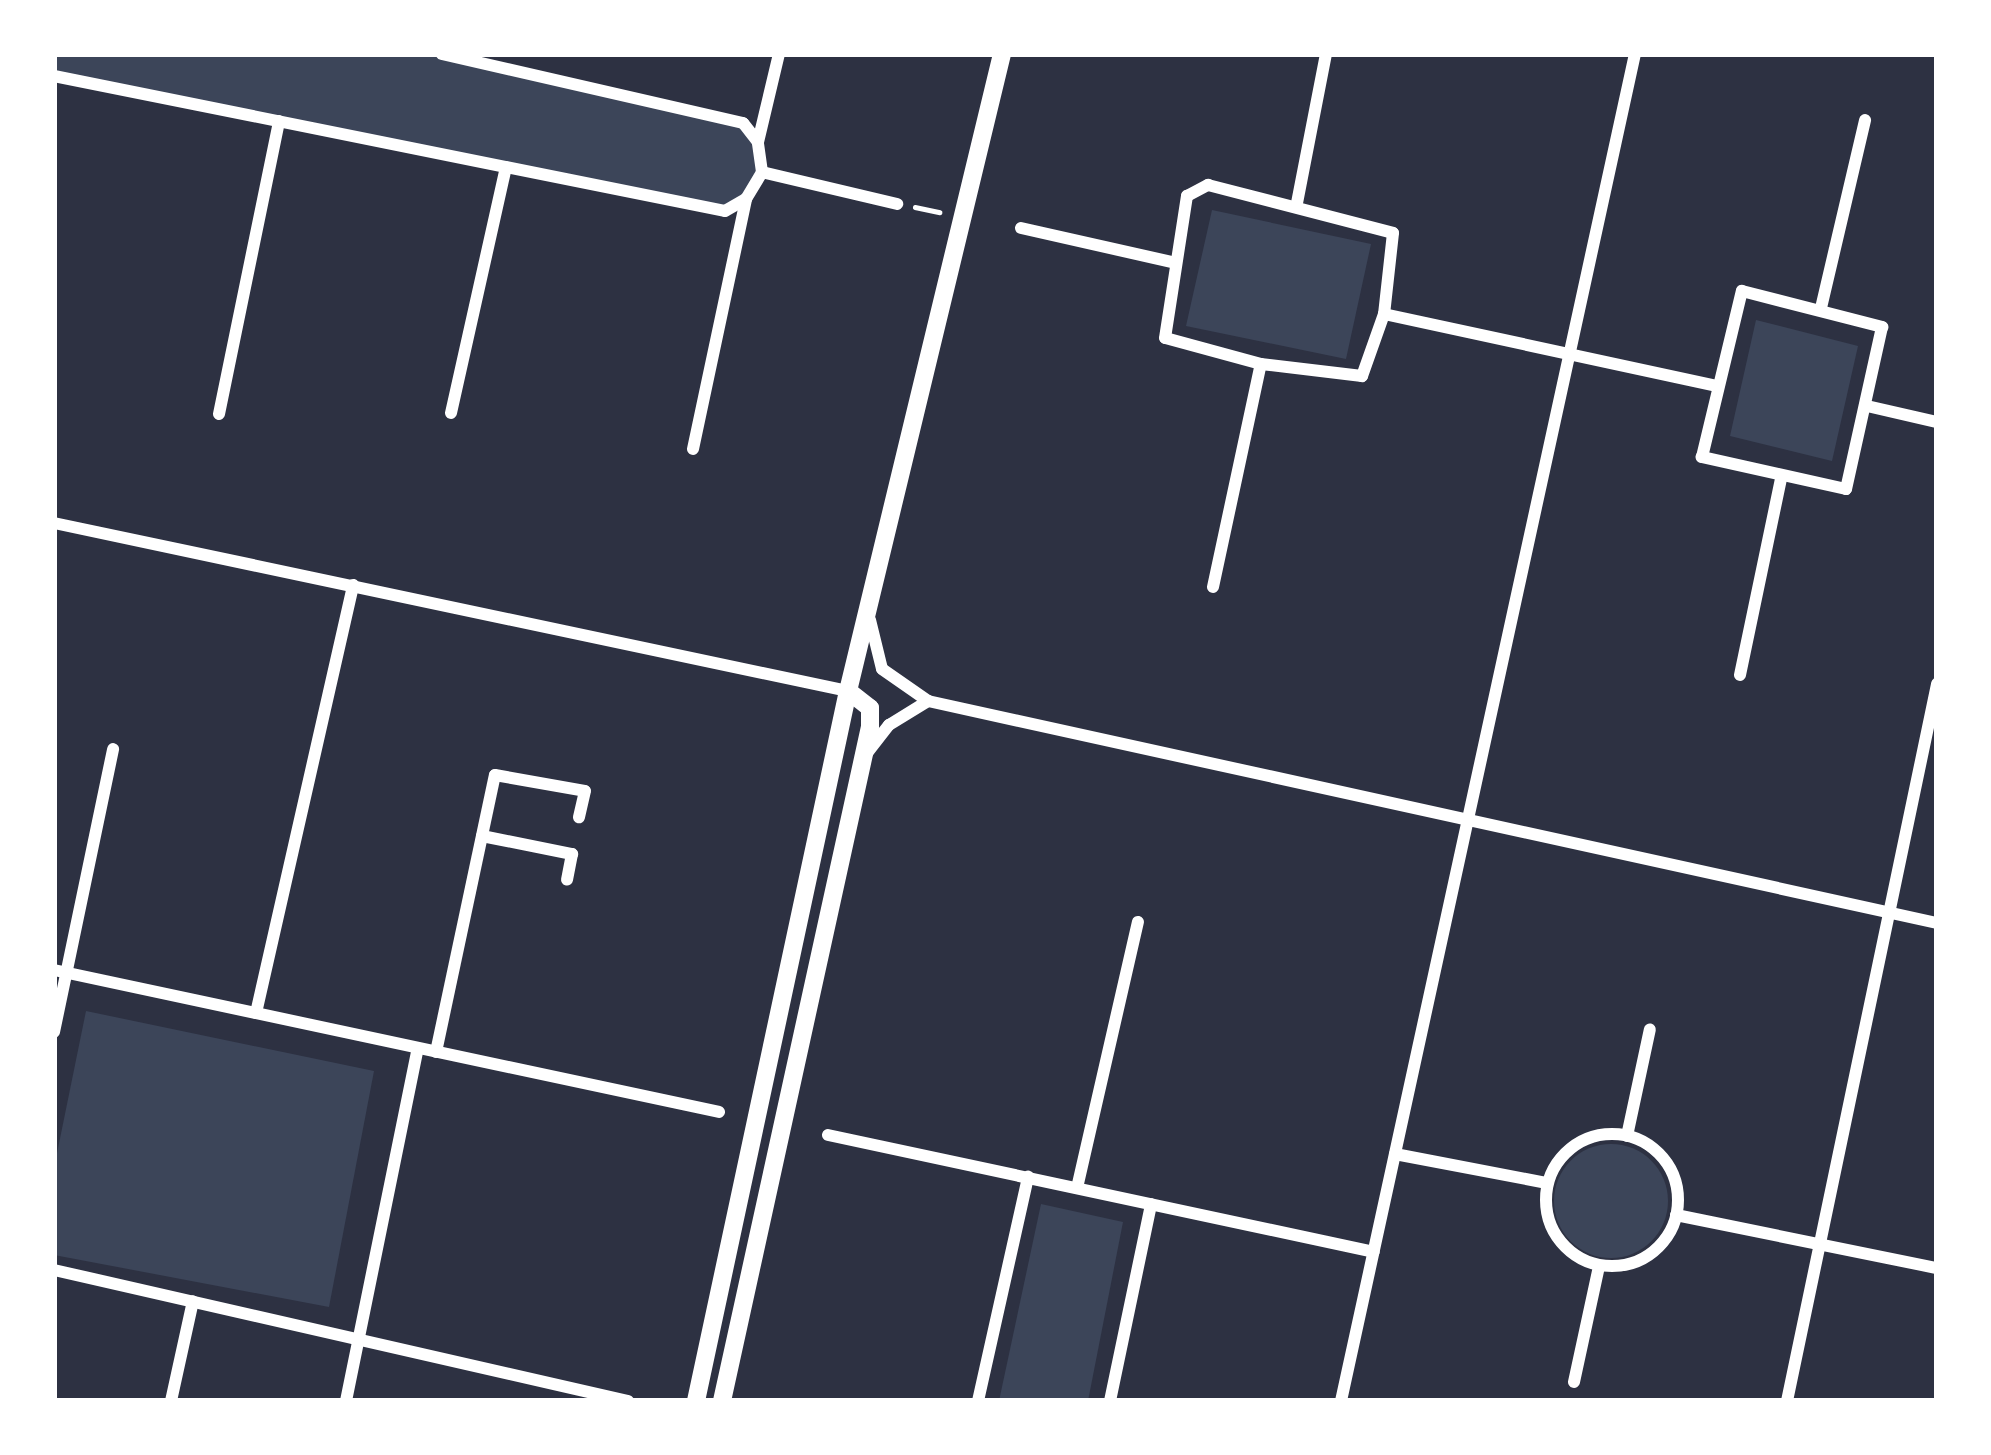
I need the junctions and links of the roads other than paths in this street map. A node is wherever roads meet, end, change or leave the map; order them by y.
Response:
1 (442, 54) edge
2 (531, 54) edge
3 (779, 54) edge
4 (1003, 54) edge
5 (1326, 54) edge
6 (1635, 54) edge
7 (527, 74) junction
8 (54, 76) edge
9 (1864, 120) dead end
10 (279, 121) junction
11 (758, 142) junction
12 (506, 167) junction
13 (762, 172) junction
14 (746, 199) junction
15 (1297, 203) junction
16 (897, 204) road end
17 (1021, 228) dead end
18 (1172, 262) junction
19 (1821, 308) junction
20 (1384, 314) junction
21 (1570, 352) junction
22 (1261, 364) junction
23 (1716, 386) junction
24 (1867, 406) junction
25 (451, 413) dead end
26 (219, 414) dead end
27 (1937, 422) edge
28 (692, 449) dead end
29 (1781, 479) junction
30 (54, 523) edge
31 (353, 585) junction
32 (1213, 587) dead end
33 (870, 620) junction
34 (1740, 675) dead end
35 (1937, 684) edge
36 (848, 691) junction
37 (928, 700) junction
38 (113, 749) dead end
39 (863, 758) junction
40 (579, 817) dead end
41 (1468, 823) junction
42 (482, 836) junction
43 (566, 880) dead end
44 (1889, 913) junction
45 (1138, 922) dead end
46 (1937, 923) edge
47 (60, 971) edge
48 (256, 1013) junction
49 (1650, 1029) dead end
50 (54, 1032) edge
51 (418, 1048) junction
52 (436, 1052) junction
53 (719, 1112) dead end
54 (828, 1135) dead end
55 (1628, 1136) junction
56 (1396, 1154) junction
57 (1028, 1178) junction
58 (1547, 1183) junction
59 (1077, 1188) junction
60 (1151, 1204) junction
61 (1676, 1215) junction
62 (1820, 1244) junction
63 (1374, 1252) junction
64 (1599, 1266) junction
65 (1937, 1268) edge
66 (54, 1270) edge
67 (193, 1301) junction
68 (358, 1337) junction
69 (1574, 1382) dead end
70 (171, 1401) edge
71 (346, 1401) edge
72 (628, 1401) edge
73 (695, 1401) edge
74 (722, 1401) edge
75 (978, 1401) edge
76 (1110, 1401) edge
77 (1341, 1401) edge
78 (1787, 1401) edge

1 - 7 street
2 - 7 street
3 - 11 street
4 - 33 main road
5 - 15 street
6 - 21 street
7 - 11 street
8 - 10 street
9 - 19 street
10 - 12 street
10 - 26 street
11 - 13 street
12 - 14 street
12 - 25 street
13 - 14 street
13 - 16 street
14 - 28 street
15 - 18 street
15 - 20 street
17 - 18 street
18 - 22 street
19 - 23 street
19 - 24 street
20 - 21 street
20 - 22 street
21 - 23 street
21 - 41 street
22 - 32 street
23 - 29 street
24 - 27 street
24 - 29 street
29 - 34 street
30 - 31 street
31 - 36 street
31 - 48 street
33 - 36 main road
33 - 37 street
35 - 44 street
36 - 39 main road
36 - 73 main road
37 - 39 street
37 - 41 street
38 - 47 street
39 - 74 main road
40 - 42 street
41 - 44 street
41 - 56 street
42 - 43 street
42 - 52 street
44 - 46 street
44 - 62 street
45 - 59 street
47 - 48 street
47 - 50 street
48 - 51 street
49 - 55 street
51 - 52 street
51 - 68 street
52 - 53 street
54 - 57 street
55 - 58 street
55 - 61 street
56 - 58 street
56 - 63 street
57 - 59 street
57 - 75 street
58 - 64 street
59 - 60 street
60 - 63 street
60 - 76 street
61 - 62 street
61 - 64 street
62 - 65 street
62 - 78 street
63 - 77 street
64 - 69 street
66 - 67 street
67 - 68 street
67 - 70 street
68 - 71 street
68 - 72 street

